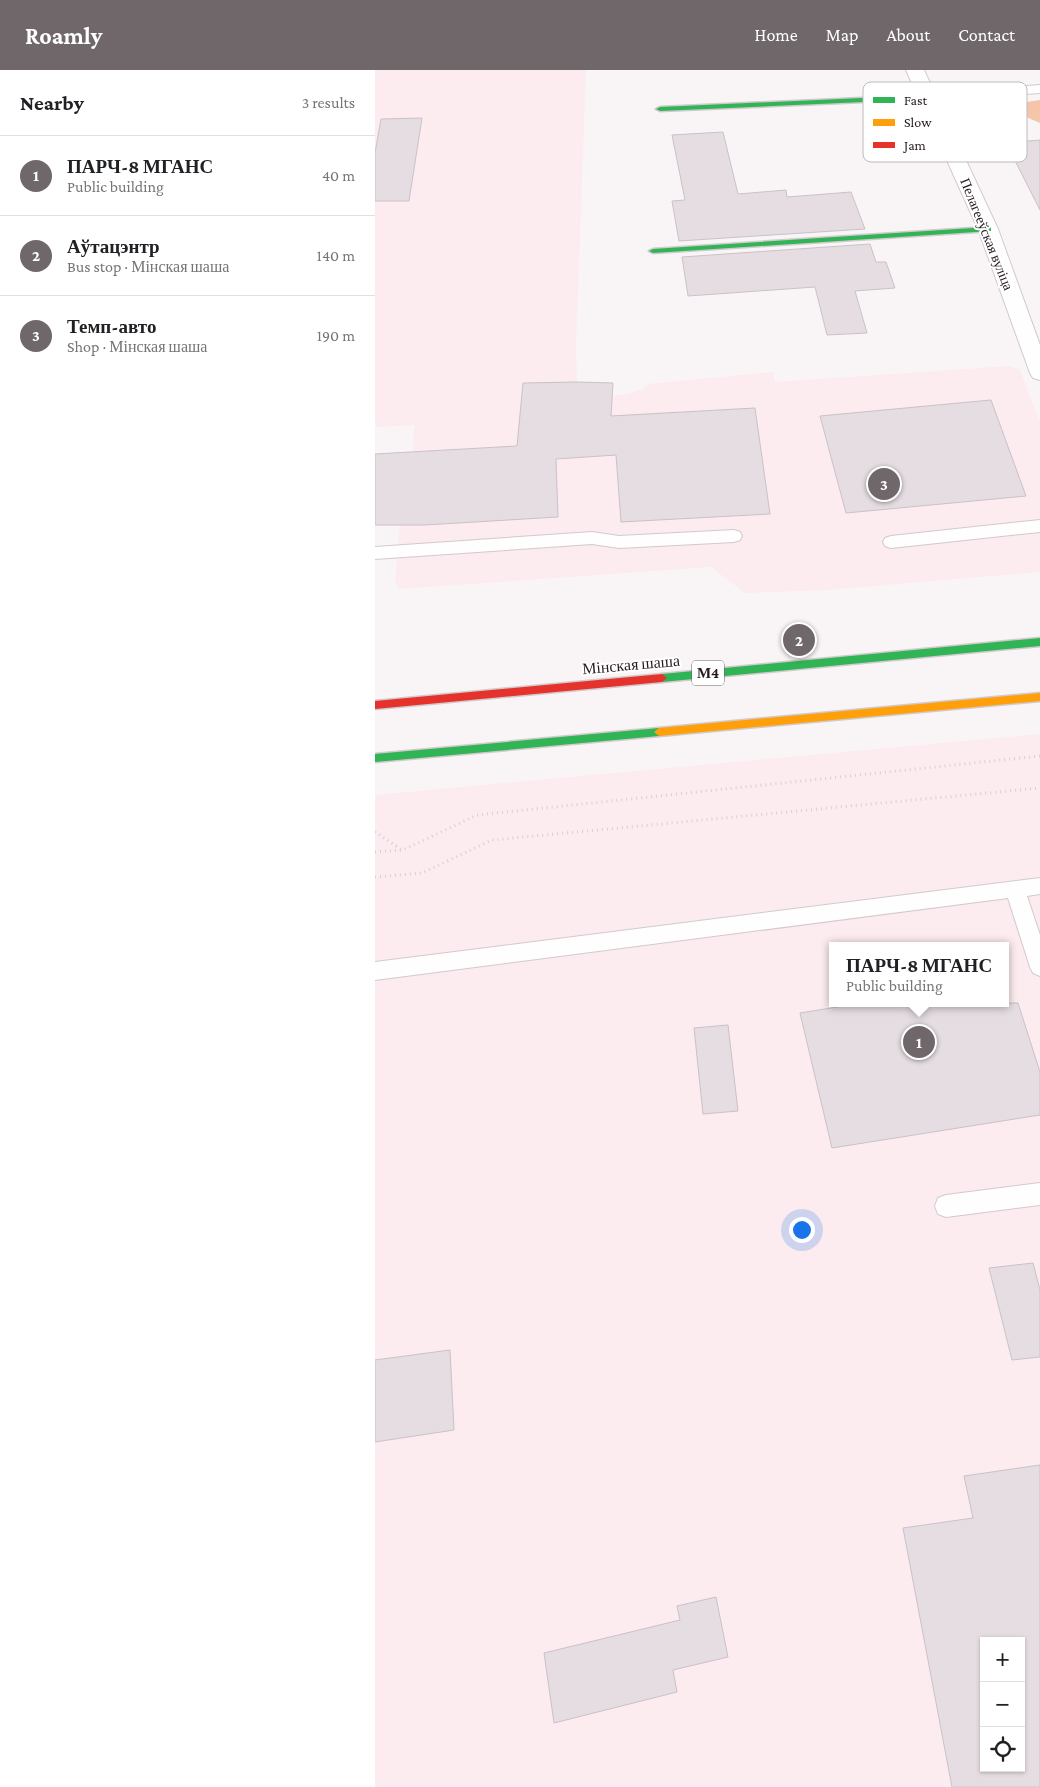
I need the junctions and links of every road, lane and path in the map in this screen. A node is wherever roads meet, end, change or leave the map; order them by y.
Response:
1 (915, 70) edge
2 (921, 82) edge
3 (1040, 88) edge
4 (1027, 89) edge
5 (863, 101) edge
6 (660, 109) dead end
7 (957, 162) edge
8 (988, 229) junction
9 (653, 251) dead end
10 (1040, 373) edge
11 (1040, 526) edge
12 (734, 536) dead end
13 (891, 542) dead end
14 (375, 554) edge
15 (1040, 642) edge
16 (1040, 697) edge
17 (375, 705) edge
18 (1040, 756) edge
19 (375, 758) edge
20 (1040, 788) edge
21 (375, 832) edge
22 (403, 850) junction
23 (375, 852) edge
24 (375, 877) edge
25 (1040, 886) edge
26 (1017, 891) junction
27 (1040, 967) edge
28 (375, 971) edge
29 (1040, 1194) edge
30 (946, 1206) dead end

1 - 2 street, Пелагееўская вуліца
3 - 4 lane
5 - 6 main road
7 - 8 street, Пелагееўская вуліца
8 - 9 main road
8 - 10 street, Пелагееўская вуліца
11 - 13 lane
12 - 14 lane
15 - 17 main road, Мінская шаша / М4
16 - 19 main road
18 - 22 path
20 - 24 path
21 - 22 path
22 - 23 path
25 - 26 lane
26 - 27 lane
26 - 28 lane
29 - 30 lane

